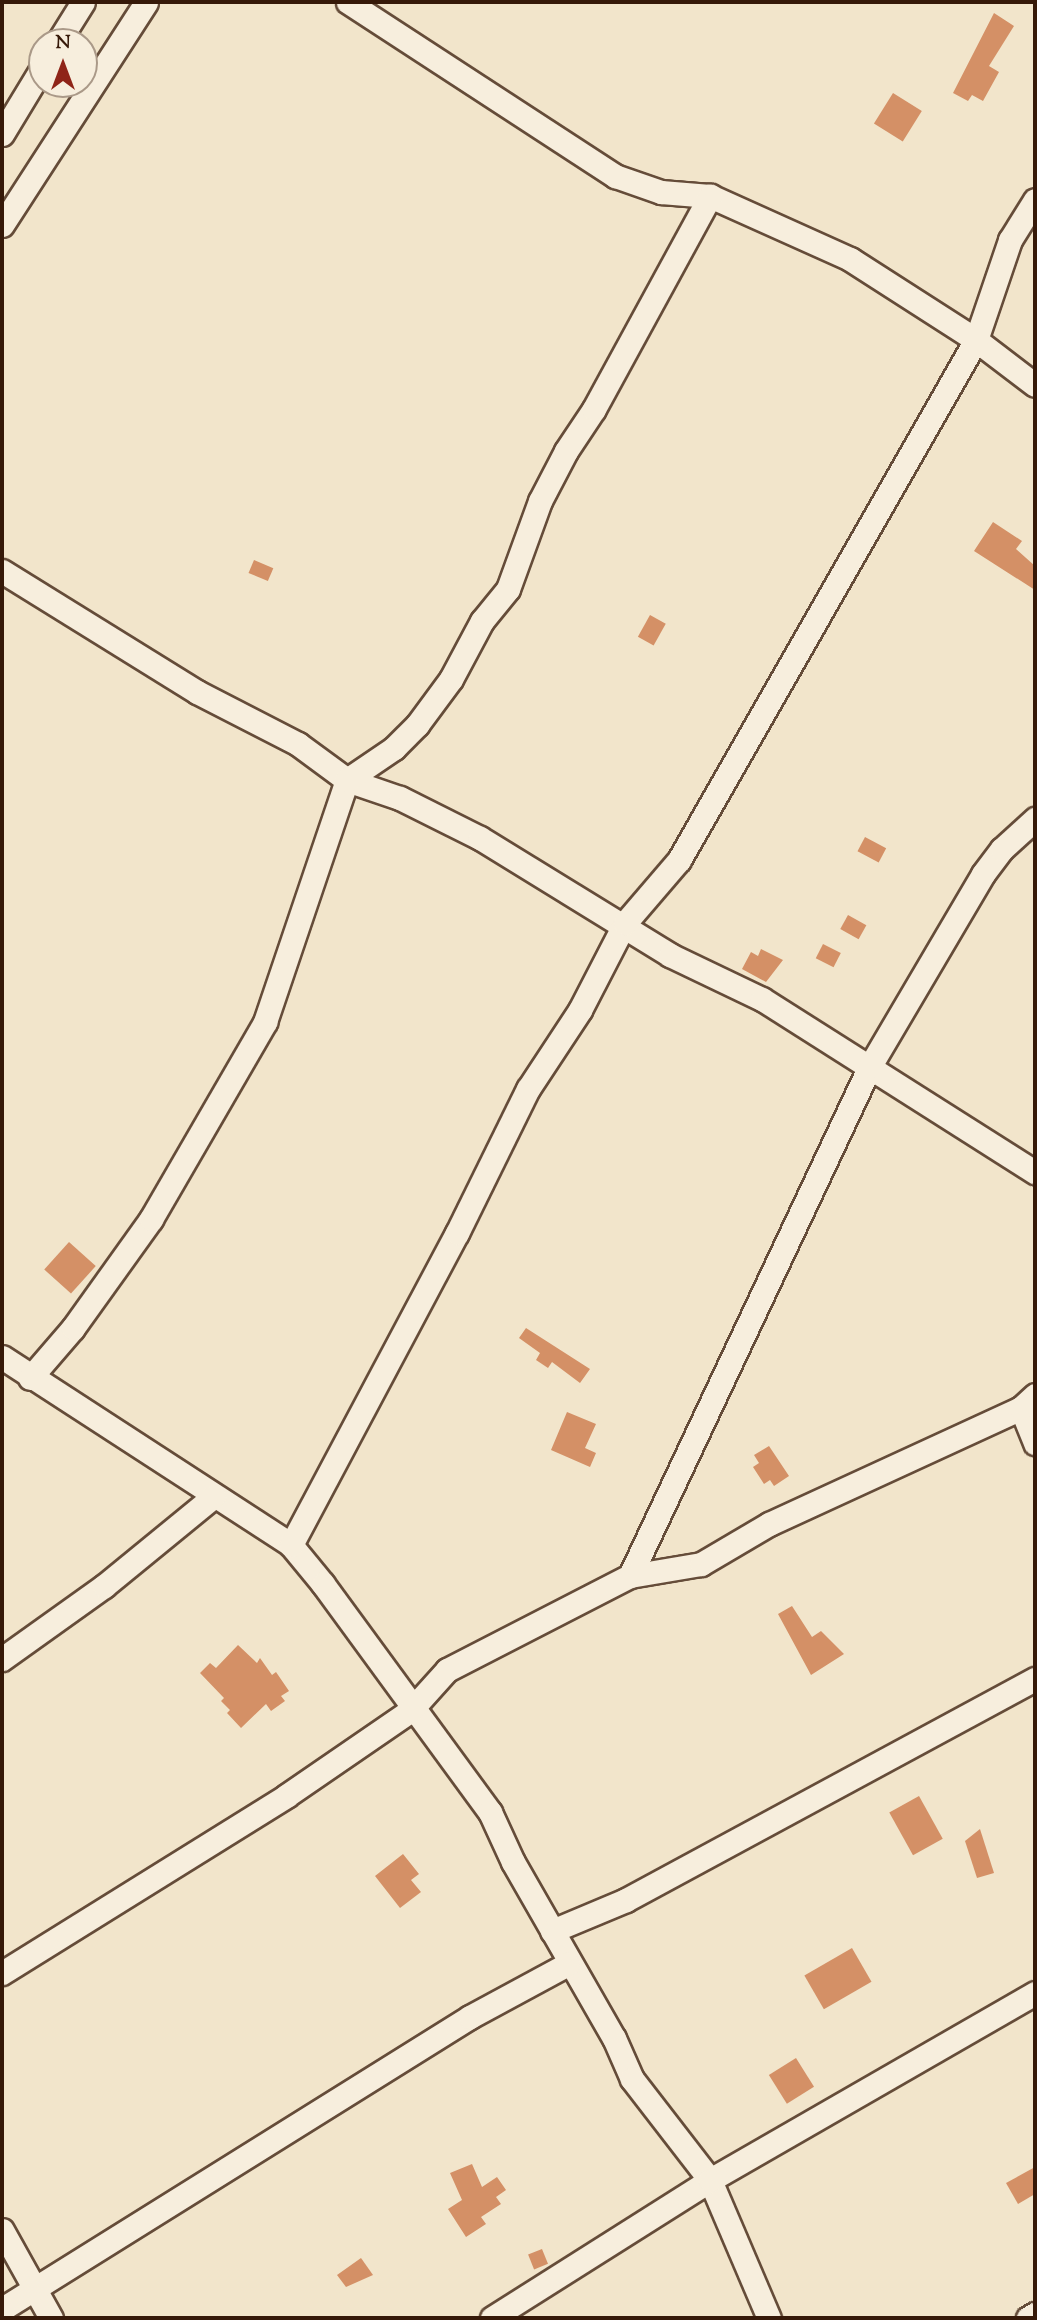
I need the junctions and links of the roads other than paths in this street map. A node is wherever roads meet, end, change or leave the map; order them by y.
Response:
1 (83, 2) edge
2 (146, 2) edge
3 (348, 2) edge
4 (67, 28) edge
5 (28, 91) edge
6 (2, 134) edge
7 (710, 196) junction
8 (1035, 200) edge
9 (2, 225) edge
10 (976, 340) junction
11 (1035, 385) edge
12 (2, 571) edge
13 (347, 780) junction
14 (1035, 819) edge
15 (625, 923) junction
16 (870, 1066) junction
17 (1035, 1172) edge
18 (2, 1357) edge
19 (30, 1378) junction
20 (1028, 1401) edge
21 (1035, 1443) edge
22 (214, 1496) junction
23 (291, 1545) junction
24 (630, 1576) junction
25 (2, 1660) edge
26 (1035, 1679) edge
27 (411, 1710) junction
28 (552, 1931) junction
29 (568, 1964) junction
30 (2, 1973) edge
31 (1035, 1993) edge
32 (710, 2180) junction
33 (2, 2230) edge
34 (34, 2292) junction
35 (2, 2309) edge
36 (1035, 2314) edge
37 (51, 2318) edge
38 (492, 2318) edge
39 (769, 2318) edge
40 (1028, 2318) edge

1 - 4 street
2 - 9 street
3 - 7 street
5 - 6 street
7 - 10 street
7 - 13 street
8 - 10 street
10 - 11 street
10 - 15 street
12 - 13 street
13 - 15 street
13 - 19 street
14 - 16 street
15 - 16 street
15 - 23 street
16 - 17 street
16 - 24 street
18 - 19 street
19 - 22 street
20 - 21 street
20 - 24 street
22 - 23 street
22 - 25 street
23 - 27 street
24 - 27 street
26 - 28 street
27 - 28 street
27 - 30 street
28 - 29 street
29 - 32 street
29 - 34 street
31 - 32 street
32 - 38 street
32 - 39 street
33 - 34 street
34 - 35 street
34 - 37 street
36 - 40 street

